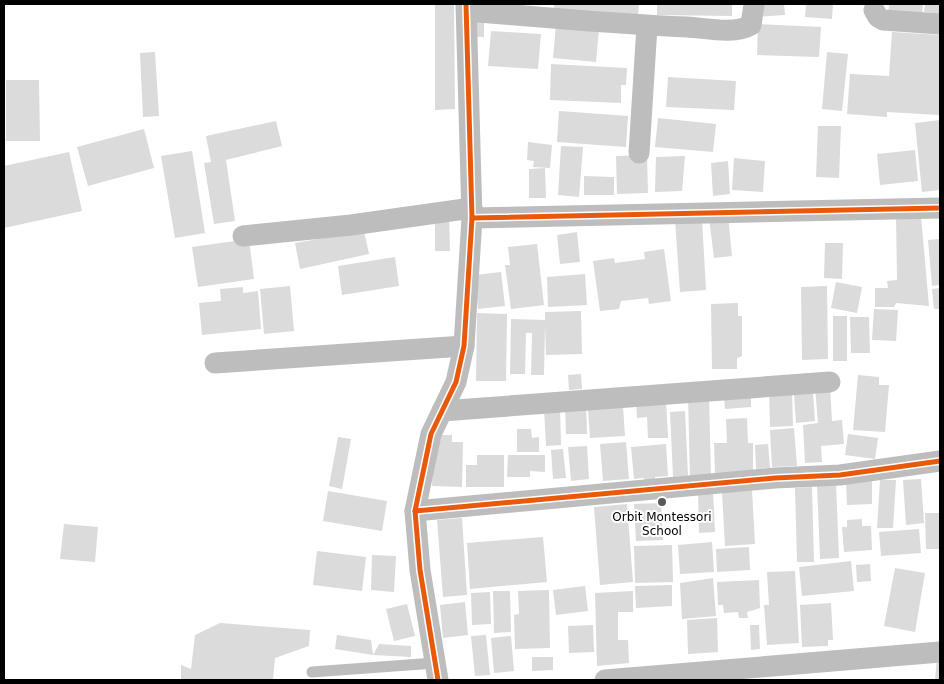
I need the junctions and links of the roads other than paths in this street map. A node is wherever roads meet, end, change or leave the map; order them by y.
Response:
1 (754, 4) edge
2 (466, 8) edge
3 (874, 10) dead end
4 (940, 24) edge
5 (647, 26) junction
6 (639, 153) dead end
7 (940, 208) edge
8 (472, 213) junction
9 (243, 236) dead end
10 (464, 346) junction
11 (215, 363) dead end
12 (830, 382) dead end
13 (442, 411) junction
14 (940, 461) edge
15 (415, 511) junction
16 (940, 652) edge
17 (312, 672) dead end
18 (436, 672) edge
19 (605, 680) edge

1 - 5 street
2 - 5 street
2 - 8 street
3 - 4 street
5 - 6 street
7 - 8 street
8 - 9 street
8 - 10 street
10 - 11 street
10 - 13 street
12 - 13 street
13 - 15 street
14 - 15 street
15 - 18 street
16 - 19 street
17 - 18 lane

